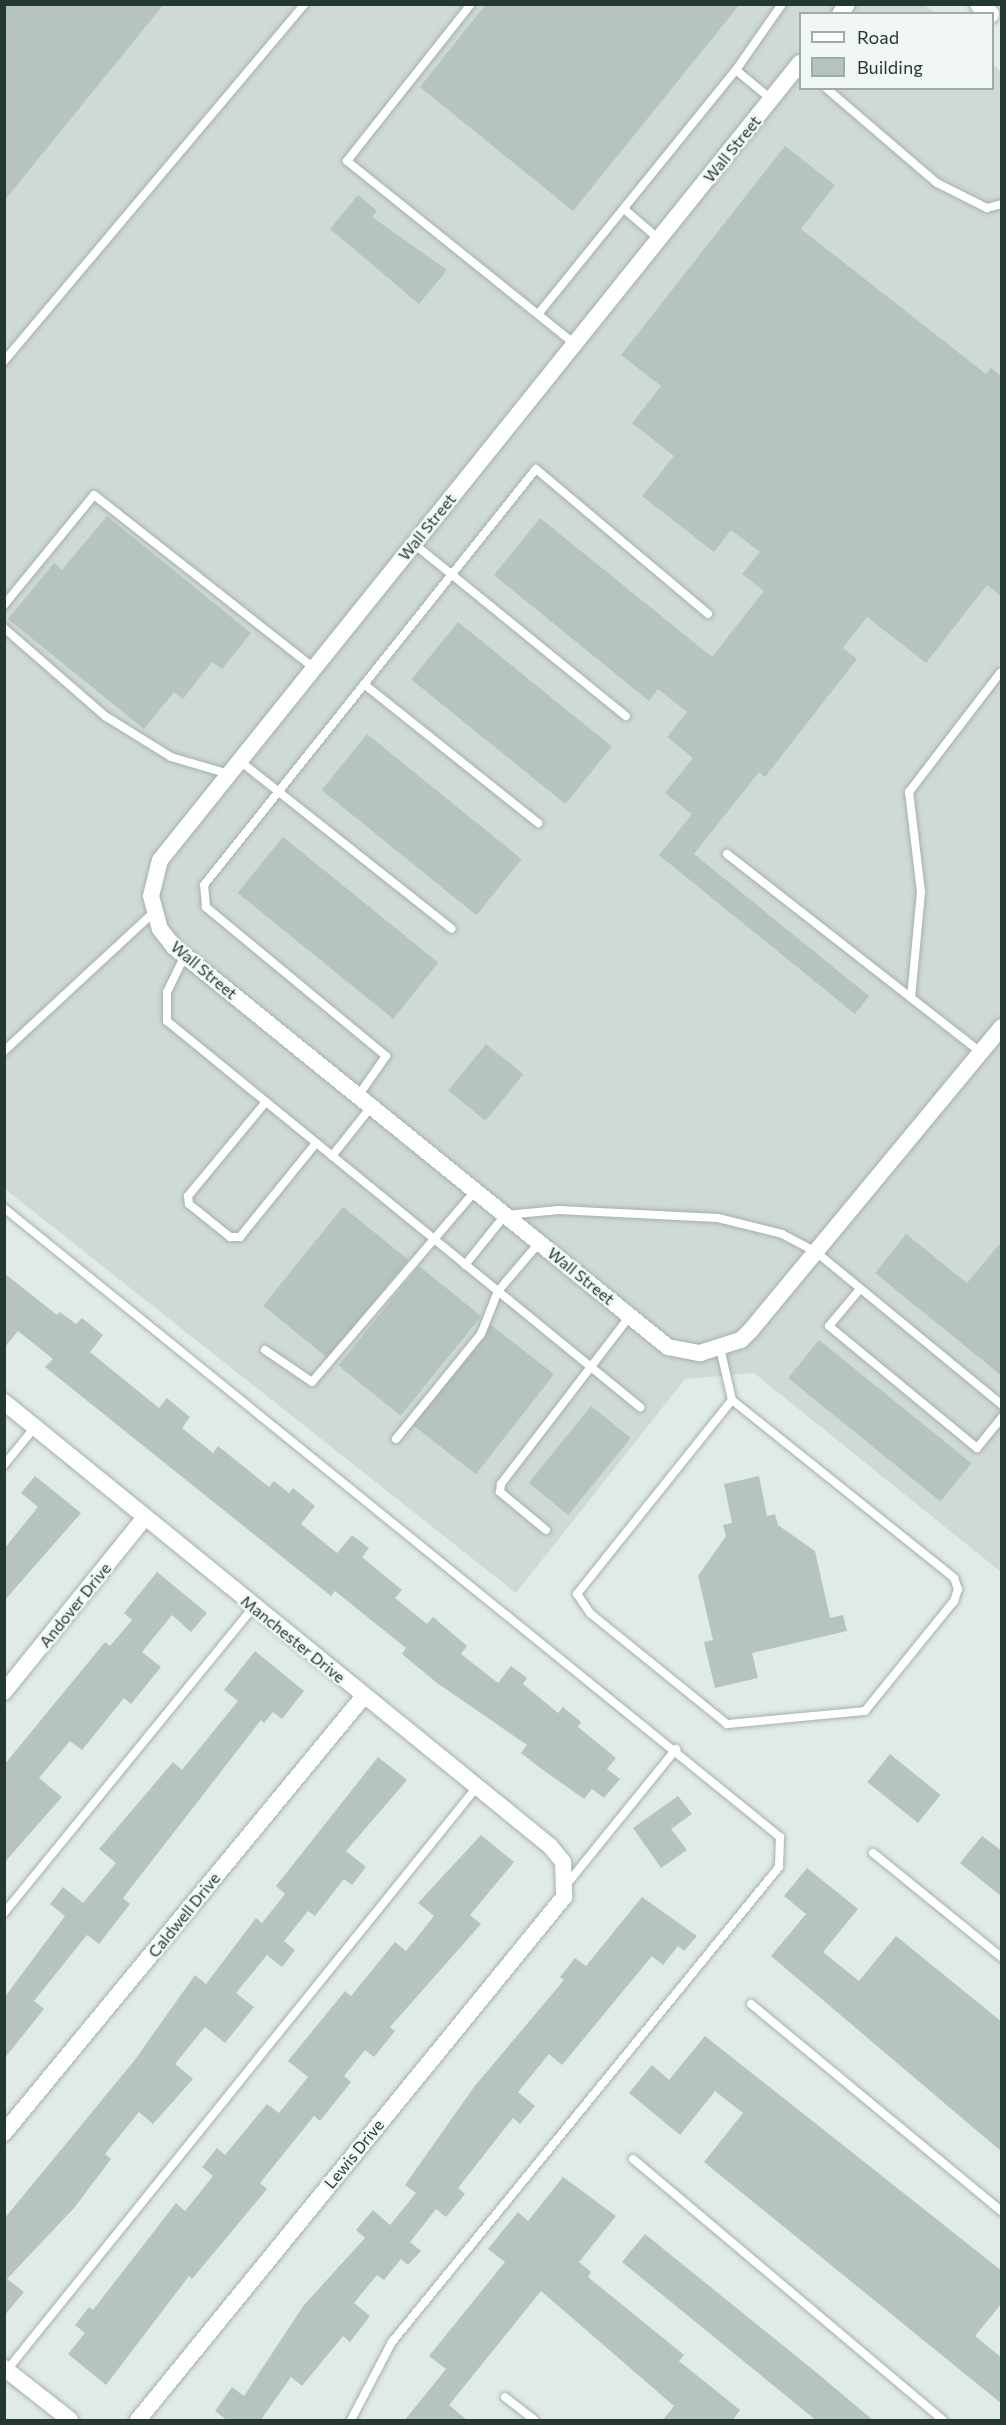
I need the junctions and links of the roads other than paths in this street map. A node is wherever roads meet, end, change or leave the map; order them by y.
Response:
1 (305, 4) edge
2 (471, 4) edge
3 (782, 4) edge
4 (799, 65) edge
5 (736, 70) junction
6 (828, 90) edge
7 (771, 99) junction
8 (1002, 204) edge
9 (624, 209) junction
10 (659, 239) junction
11 (539, 313) junction
12 (575, 344) junction
13 (4, 361) edge
14 (414, 544) junction
15 (451, 574) junction
16 (4, 605) edge
17 (708, 614) dead end
18 (4, 628) edge
19 (314, 668) junction
20 (1000, 673) dead end
21 (364, 684) junction
22 (626, 716) dead end
23 (234, 768) junction
24 (278, 792) junction
25 (537, 823) dead end
26 (727, 854) dead end
27 (155, 911) junction
28 (452, 929) dead end
29 (185, 956) junction
30 (911, 998) junction
31 (1002, 1026) edge
32 (4, 1051) edge
33 (980, 1052) junction
34 (365, 1101) junction
35 (265, 1103) junction
36 (316, 1143) junction
37 (332, 1156) junction
38 (475, 1191) junction
39 (4, 1208) edge
40 (505, 1215) junction
41 (434, 1239) junction
42 (539, 1243) junction
43 (816, 1252) junction
44 (465, 1265) junction
45 (860, 1289) junction
46 (498, 1292) junction
47 (630, 1316) junction
48 (720, 1348) junction
49 (265, 1350) dead end
50 (590, 1366) junction
51 (732, 1400) junction
52 (4, 1402) edge
53 (1002, 1405) edge
54 (640, 1407) dead end
55 (1002, 1417) edge
56 (35, 1427) junction
57 (396, 1438) dead end
58 (4, 1465) edge
59 (145, 1517) junction
60 (546, 1530) dead end
61 (254, 1606) junction
62 (4, 1692) edge
63 (364, 1696) junction
64 (676, 1749) junction
65 (477, 1787) junction
66 (873, 1853) dead end
67 (565, 1885) junction
68 (4, 1913) edge
69 (1002, 1958) edge
70 (751, 2004) dead end
71 (4, 2133) edge
72 (633, 2159) dead end
73 (1002, 2212) edge
74 (6, 2369) edge
75 (505, 2397) dead end
76 (70, 2421) edge
77 (138, 2421) edge
78 (351, 2421) edge
79 (534, 2421) edge
80 (944, 2421) edge

1 - 13 lane
2 - 11 lane
3 - 5 lane
4 - 7 street, Wall Street
5 - 7 lane
5 - 9 lane
6 - 8 lane
7 - 10 street, Wall Street
9 - 10 lane
9 - 11 lane
10 - 12 street, Wall Street
11 - 12 lane
12 - 14 street, Wall Street
14 - 15 lane
14 - 19 street, Wall Street
15 - 17 lane
15 - 21 lane
15 - 22 lane
16 - 19 lane
18 - 23 lane
19 - 23 street, Wall Street
20 - 30 lane
21 - 24 lane
21 - 25 lane
23 - 24 lane
23 - 27 street, Wall Street
24 - 28 lane
24 - 34 lane
26 - 30 lane
27 - 29 street, Wall Street
27 - 32 lane
29 - 34 street, Wall Street
29 - 35 lane
30 - 33 lane
31 - 33 street, Wall Street
33 - 43 street, Wall Street
34 - 37 lane
34 - 38 street, Wall Street
35 - 36 lane
35 - 36 lane
36 - 37 lane
37 - 41 lane
38 - 40 street, Wall Street
38 - 41 lane
39 - 64 lane
40 - 42 street, Wall Street
40 - 43 lane
40 - 44 lane
41 - 44 lane
41 - 49 lane
42 - 46 lane
42 - 47 street, Wall Street
43 - 45 lane
43 - 48 street, Wall Street
44 - 46 lane
45 - 53 lane
45 - 55 lane
46 - 50 lane
46 - 57 lane
47 - 48 street, Wall Street
47 - 50 lane
48 - 51 lane
50 - 54 lane
50 - 60 lane
51 - 51 lane
52 - 56 street, Manchester Drive
56 - 58 lane
56 - 59 street, Manchester Drive
59 - 61 street, Manchester Drive
59 - 62 street, Andover Drive
61 - 63 street, Manchester Drive
61 - 68 lane
63 - 65 street, Manchester Drive
63 - 71 street, Caldwell Drive
64 - 67 lane
64 - 78 lane
65 - 67 street, Manchester Drive
65 - 74 lane
66 - 69 lane
67 - 77 street, Lewis Drive
70 - 73 lane
72 - 80 lane
74 - 76 street
75 - 79 lane

